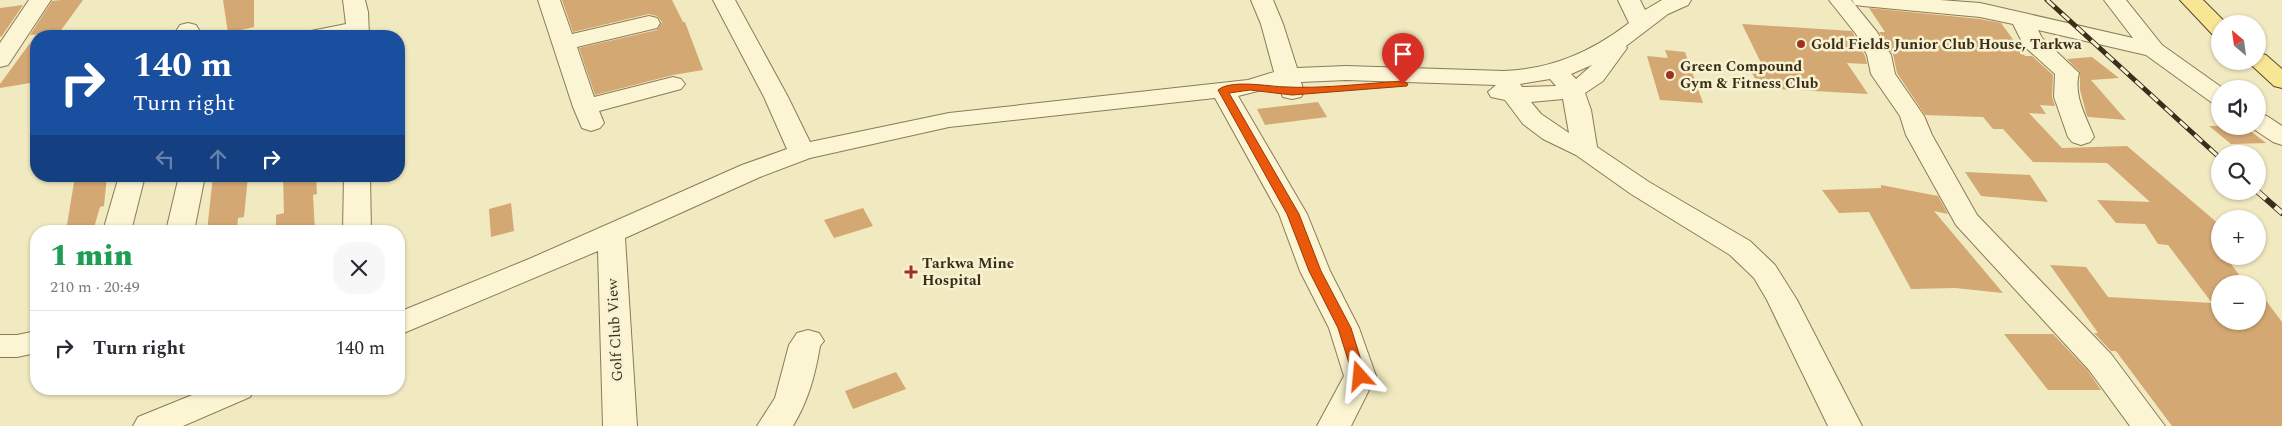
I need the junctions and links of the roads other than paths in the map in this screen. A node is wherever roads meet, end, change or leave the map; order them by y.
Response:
1 (40, 0) edge
2 (354, 0) edge
3 (549, 0) edge
4 (724, 0) edge
5 (1262, 0) edge
6 (1629, 0) edge
7 (1680, 0) edge
8 (1840, 0) edge
9 (1863, 0) edge
10 (2115, 0) edge
11 (2191, 0) edge
12 (2022, 19) junction
13 (2211, 20) edge
14 (649, 23) dead end
15 (1641, 25) junction
16 (358, 30) edge
17 (1622, 39) junction
18 (564, 43) junction
19 (2154, 50) junction
20 (0, 60) edge
21 (2266, 67) edge
22 (1555, 72) junction
23 (2282, 81) edge
24 (673, 84) dead end
25 (1289, 84) junction
26 (1509, 87) junction
27 (1236, 88) junction
28 (1572, 89) junction
29 (2211, 91) edge
30 (2266, 126) edge
31 (2081, 137) dead end
32 (2282, 137) edge
33 (1584, 150) junction
34 (802, 152) junction
35 (130, 182) edge
36 (191, 182) edge
37 (357, 182) edge
38 (119, 225) edge
39 (181, 225) edge
40 (357, 225) edge
41 (610, 234) junction
42 (405, 322) edge
43 (808, 341) dead end
44 (30, 343) edge
45 (0, 346) edge
46 (225, 395) edge
47 (150, 426) edge
48 (620, 426) edge
49 (774, 426) edge
50 (1334, 426) edge
51 (1845, 426) edge
52 (2148, 426) edge

1 - 20 street
2 - 16 street
3 - 18 street
4 - 34 street
5 - 25 street
6 - 15 street
7 - 15 street
8 - 52 street
9 - 12 street
10 - 19 street
11 - 13 main road
12 - 19 street
12 - 31 street
14 - 18 street
15 - 17 street
17 - 22 street
17 - 28 street
18 - 24 street
19 - 29 street
21 - 23 main road
22 - 26 street
22 - 28 street
25 - 26 street
25 - 27 street
26 - 28 street
26 - 33 street
27 - 34 street
27 - 50 street
28 - 33 street
30 - 32 street
33 - 51 street
34 - 41 street
35 - 38 street
36 - 39 street
37 - 40 street
41 - 42 street
41 - 48 street, Golf Club View
43 - 49 street
44 - 45 street
46 - 47 street

